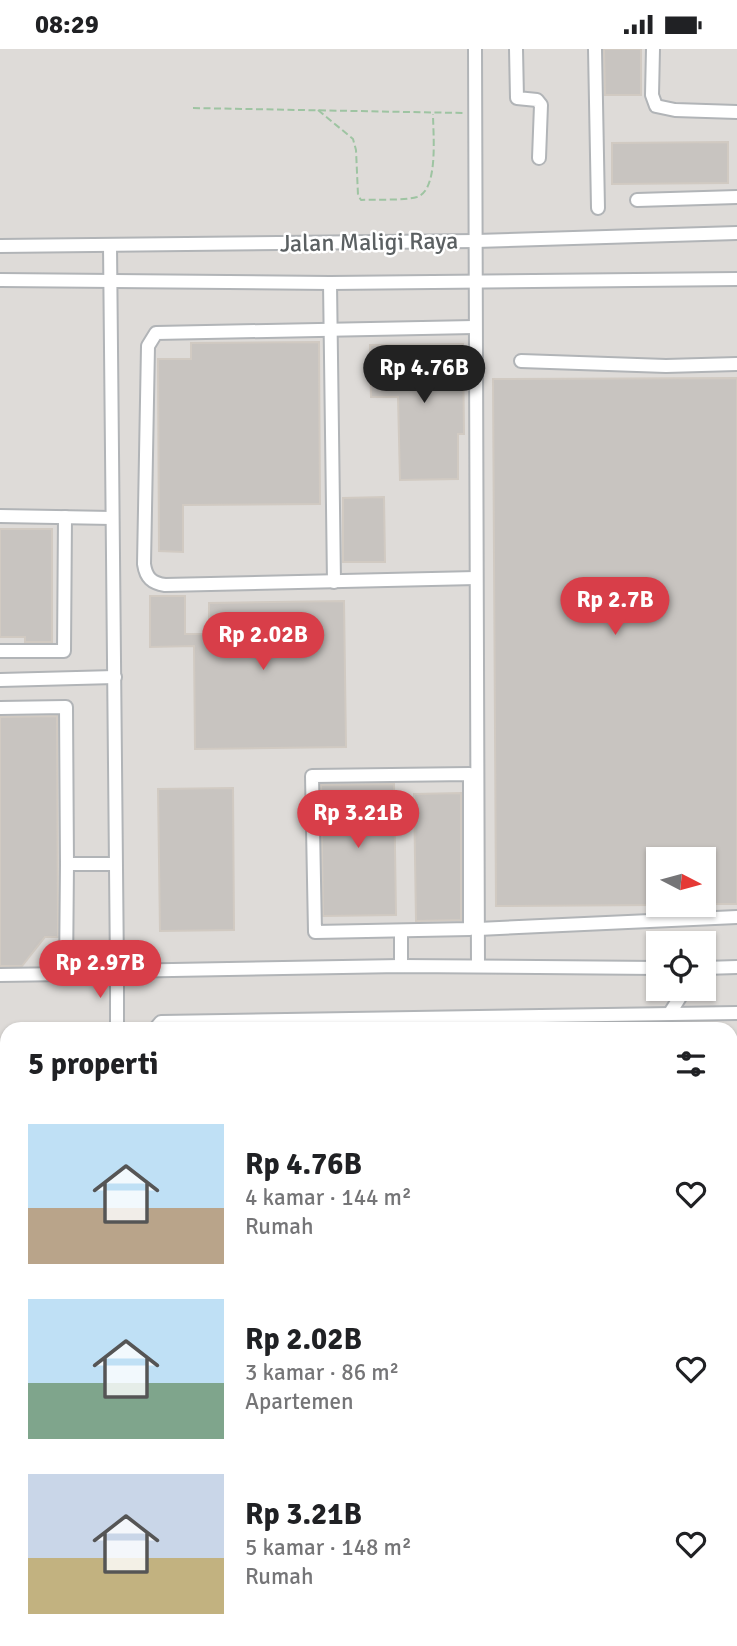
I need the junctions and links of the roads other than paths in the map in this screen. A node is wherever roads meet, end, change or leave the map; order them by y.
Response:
1 (475, 49) edge
2 (516, 49) edge
3 (595, 49) edge
4 (653, 49) edge
5 (737, 112) edge
6 (539, 158) dead end
7 (737, 197) edge
8 (637, 200) dead end
9 (598, 208) dead end
10 (737, 233) edge
11 (476, 241) junction
12 (110, 244) junction
13 (0, 246) edge
14 (737, 279) edge
15 (0, 280) edge
16 (110, 281) junction
17 (476, 282) junction
18 (330, 283) junction
19 (474, 327) junction
20 (330, 330) junction
21 (521, 361) dead end
22 (737, 364) edge
23 (0, 516) edge
24 (65, 517) junction
25 (112, 518) junction
26 (476, 578) junction
27 (334, 582) junction
28 (0, 651) edge
29 (115, 677) junction
30 (0, 680) edge
31 (0, 708) edge
32 (67, 864) junction
33 (115, 864) junction
34 (737, 917) edge
35 (478, 929) junction
36 (401, 930) junction
37 (401, 966) junction
38 (478, 966) junction
39 (737, 967) edge
40 (646, 968) edge
41 (716, 968) edge
42 (117, 971) junction
43 (0, 975) edge
44 (678, 1001) edge
45 (670, 1013) junction
46 (737, 1013) edge
47 (117, 1022) edge
48 (568, 1022) edge

1 - 11 street
2 - 6 street
3 - 9 street
4 - 5 street
7 - 8 street
10 - 11 street, Jalan Maligi Raya
11 - 12 street, Jalan Maligi Raya
11 - 17 street
12 - 13 street, Jalan Maligi Raya
12 - 16 street
14 - 17 street, Jalan Maligi Raya
15 - 16 street, Jalan Maligi Raya
16 - 18 street, Jalan Maligi Raya
16 - 25 street
17 - 18 street, Jalan Maligi Raya
17 - 19 street
18 - 20 street
19 - 20 street
19 - 26 street
20 - 27 street
20 - 27 street
21 - 22 street
23 - 24 street
24 - 25 street
24 - 28 street
25 - 29 street
26 - 27 street
26 - 35 street
29 - 30 street
29 - 33 street
31 - 32 street
32 - 33 street
32 - 43 street
33 - 42 street
34 - 35 street
35 - 38 street
36 - 36 street
36 - 37 street
37 - 38 street
37 - 42 street
38 - 40 street
39 - 41 street
42 - 47 street
44 - 45 street
45 - 46 street
45 - 48 street

